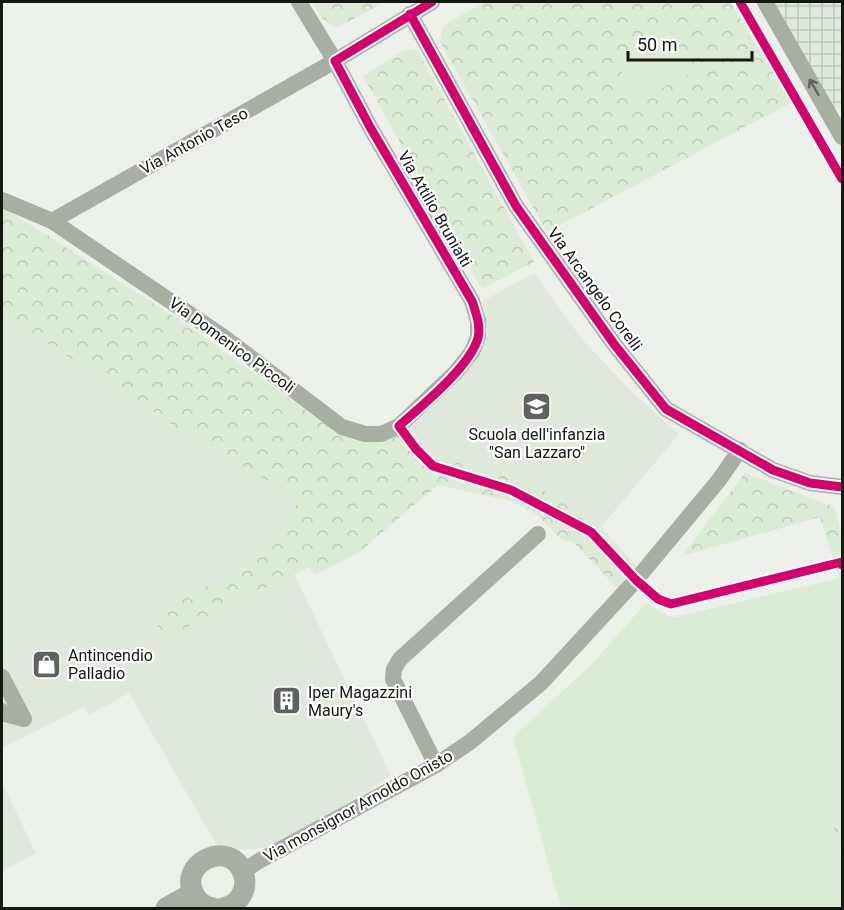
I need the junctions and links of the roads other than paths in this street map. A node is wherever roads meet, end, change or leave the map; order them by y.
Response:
1 (299, 2) edge
2 (432, 2) edge
3 (765, 2) edge
4 (410, 14) junction
5 (335, 61) junction
6 (840, 129) edge
7 (2, 200) edge
8 (52, 220) junction
9 (455, 373) joint
10 (740, 450) junction
11 (843, 488) edge
12 (538, 534) dead end
13 (2, 678) edge
14 (2, 711) edge
15 (436, 765) junction
16 (243, 872) junction
17 (193, 893) junction
18 (224, 908) edge
19 (166, 909) edge

1 - 5 street, Via Attilio Brunialti
2 - 4 street, Via Antonio Teso
6 -> 3 street
4 - 5 street, Via Antonio Teso
4 - 10 street, Via Arcangelo Corelli
5 - 8 street, Via Antonio Teso
5 - 9 street, Via Attilio Brunialti
7 - 8 street, Via Domenico Piccoli
8 - 9 street, Via Domenico Piccoli
10 - 11 street, Via Arcangelo Corelli
10 - 15 street, Via monsignor Arnoldo Onisto
12 - 15 street
13 - 14 street
15 - 16 street, Via monsignor Arnoldo Onisto
16 - 17 street
16 - 18 street
17 - 18 street
17 - 19 street

